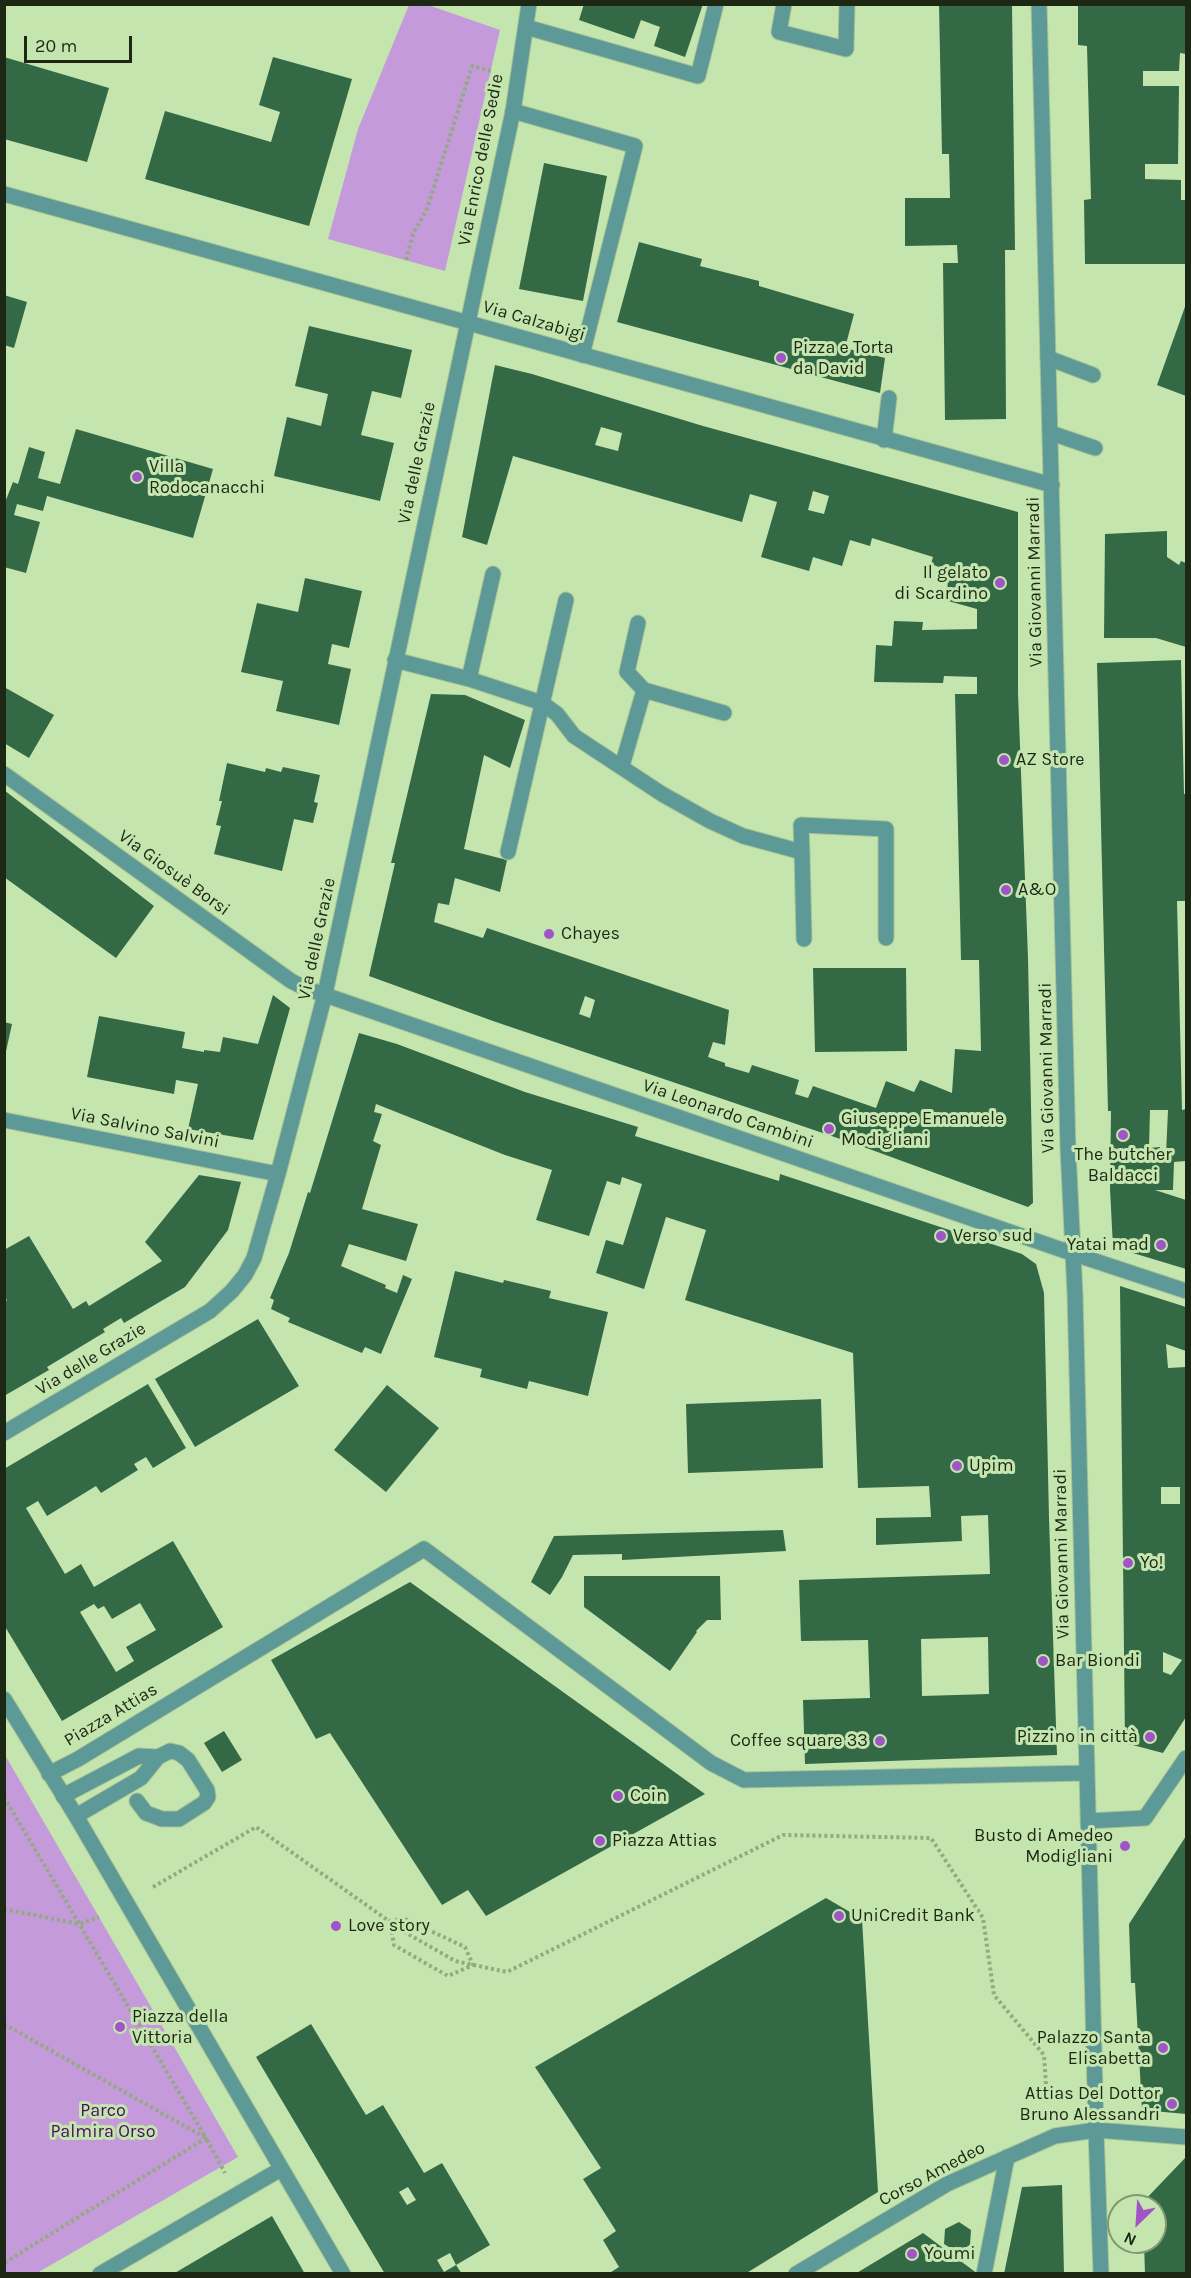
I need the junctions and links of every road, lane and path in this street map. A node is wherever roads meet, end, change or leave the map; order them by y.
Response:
1 (529, 4) edge
2 (716, 4) edge
3 (784, 4) edge
4 (847, 4) edge
5 (1039, 4) edge
6 (526, 27) junction
7 (491, 71) dead end
8 (513, 111) junction
9 (4, 194) edge
10 (406, 260) dead end
11 (467, 323) junction
12 (582, 355) junction
13 (1048, 358) junction
14 (1093, 375) dead end
15 (889, 398) dead end
16 (1051, 433) junction
17 (884, 440) junction
18 (1095, 448) dead end
19 (1052, 485) junction
20 (493, 574) dead end
21 (566, 600) dead end
22 (638, 623) dead end
23 (395, 660) junction
24 (469, 679) junction
25 (644, 690) junction
26 (542, 703) junction
27 (724, 713) dead end
28 (622, 766) junction
29 (4, 774) edge
30 (508, 852) dead end
31 (802, 852) junction
32 (886, 938) dead end
33 (804, 939) dead end
34 (326, 994) junction
35 (4, 1120) edge
36 (278, 1174) junction
37 (1074, 1254) junction
38 (1186, 1291) edge
39 (4, 1433) edge
40 (4, 1700) edge
41 (158, 1757) junction
42 (1186, 1758) edge
43 (1087, 1773) junction
44 (49, 1774) junction
45 (63, 1796) junction
46 (4, 1797) edge
47 (137, 1801) dead end
48 (76, 1816) junction
49 (1088, 1821) junction
50 (153, 1887) dead end
51 (4, 1909) edge
52 (99, 1917) dead end
53 (390, 1921) junction
54 (79, 1924) junction
55 (473, 1965) junction
56 (4, 2024) edge
57 (1047, 2100) dead end
58 (1096, 2130) junction
59 (1186, 2137) edge
60 (206, 2138) junction
61 (1007, 2157) junction
62 (280, 2169) junction
63 (237, 2194) junction
64 (4, 2263) edge
65 (100, 2274) edge
66 (343, 2274) edge
67 (796, 2274) edge
68 (984, 2274) edge
69 (1101, 2274) edge

1 - 6 street, Via Enrico delle Sedie
2 - 6 street
3 - 4 street
5 - 13 street, Via Giovanni Marradi
6 - 8 street, Via Enrico delle Sedie
7 - 10 path
8 - 11 street, Via Enrico delle Sedie
8 - 12 street
9 - 11 street, Via Calzabigi
11 - 12 street, Via Calzabigi
11 - 23 street, Via delle Grazie
12 - 17 street, Via Calzabigi
13 - 14 street
13 - 16 street, Via Giovanni Marradi
15 - 17 street
16 - 18 street
16 - 19 street, Via Giovanni Marradi
17 - 19 street, Via Calzabigi
19 - 37 street, Via Giovanni Marradi
20 - 24 street
21 - 26 street
22 - 25 street
23 - 24 street
23 - 34 street, Via delle Grazie
24 - 26 street
25 - 27 street
25 - 28 street
26 - 28 street
26 - 30 street
28 - 31 street
29 - 34 street, Via Giosuè Borsi
31 - 32 street
31 - 33 street
34 - 36 street, Via delle Grazie
34 - 37 street, Via Leonardo Cambini
35 - 36 street, Via Salvino Salvini
36 - 39 street, Via delle Grazie
37 - 38 street, Via Leonardo Cambini
37 - 43 street, Via Giovanni Marradi
40 - 44 street
41 - 45 street
41 - 47 street
41 - 48 street
42 - 49 street
43 - 44 street, Piazza Attias
43 - 49 street, Via Giovanni Marradi
44 - 45 street
45 - 48 street
46 - 54 path
48 - 62 street
49 - 58 street, Via Giovanni Marradi
50 - 53 path
51 - 54 path
52 - 54 path
53 - 55 path
53 - 55 path
53 - 55 path
54 - 60 path
55 - 57 path
56 - 60 path
58 - 59 street, Corso Amedeo
58 - 61 street, Corso Amedeo
58 - 69 street, Via Giovanni Marradi
60 - 63 path
60 - 64 path
61 - 67 street, Corso Amedeo
61 - 68 street
62 - 63 street
62 - 66 street
63 - 65 street

